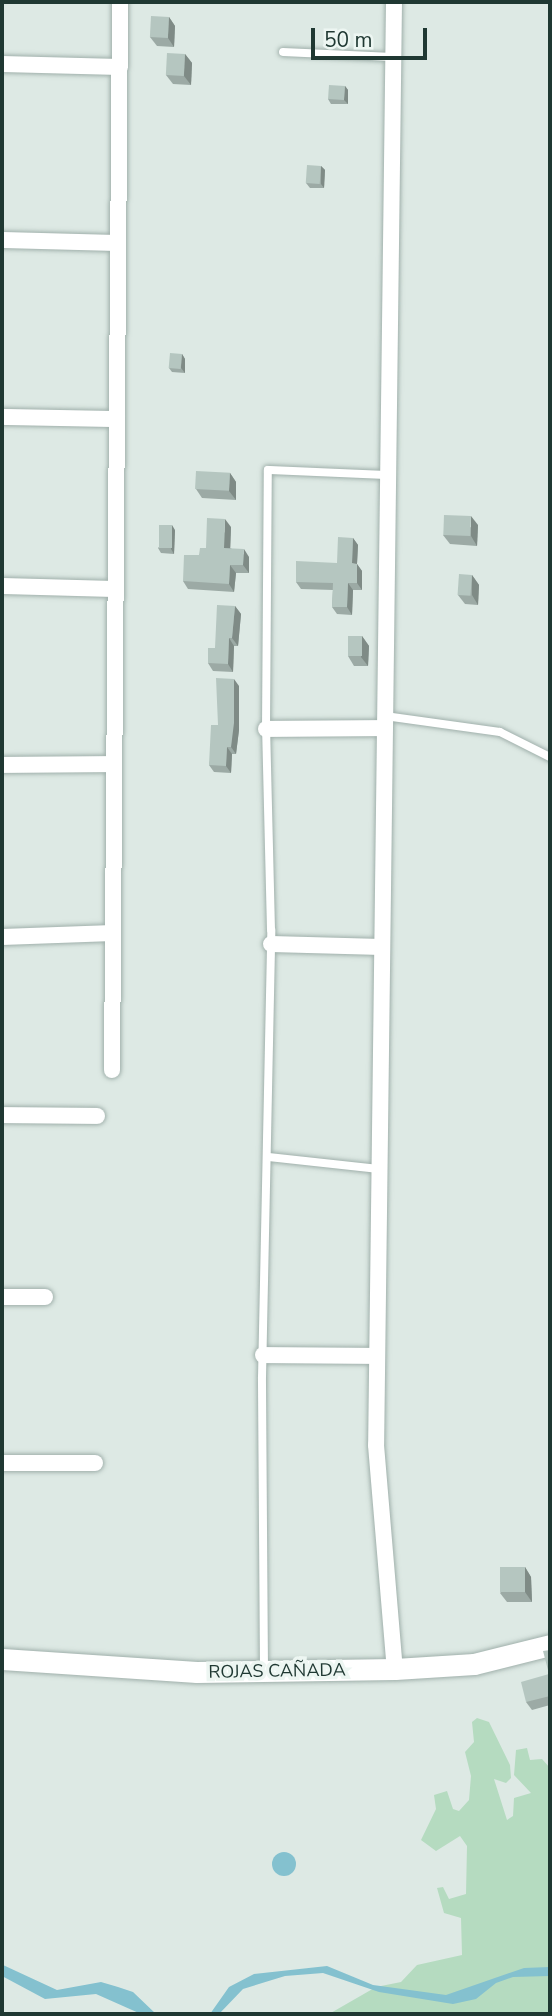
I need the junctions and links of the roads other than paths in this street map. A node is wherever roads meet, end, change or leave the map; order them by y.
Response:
1 (120, 2) edge
2 (394, 2) edge
3 (283, 52) dead end
4 (393, 57) junction
5 (2, 64) edge
6 (120, 67) junction
7 (2, 240) edge
8 (118, 243) junction
9 (2, 417) edge
10 (117, 419) junction
11 (388, 475) junction
12 (2, 586) edge
13 (116, 589) junction
14 (385, 722) junction
15 (266, 729) junction
16 (550, 757) edge
17 (114, 764) junction
18 (2, 765) edge
19 (113, 933) junction
20 (2, 937) edge
21 (271, 944) junction
22 (382, 947) junction
23 (112, 1070) dead end
24 (2, 1115) edge
25 (97, 1116) dead end
26 (268, 1157) junction
27 (379, 1169) junction
28 (2, 1297) edge
29 (45, 1297) dead end
30 (263, 1355) junction
31 (377, 1356) junction
32 (2, 1463) edge
33 (95, 1463) dead end
34 (550, 1645) edge
35 (2, 1659) edge
36 (395, 1669) junction
37 (264, 1671) junction

1 - 6 street
2 - 4 street
3 - 4 lane
4 - 11 street
5 - 6 street
6 - 8 street
7 - 8 street
8 - 10 street
9 - 10 street
10 - 13 street
11 - 14 street
11 - 15 lane
12 - 13 street
13 - 17 street
14 - 15 street
14 - 16 lane
14 - 22 street
15 - 21 lane
17 - 18 street
17 - 19 street
19 - 20 street
19 - 23 street
21 - 22 street
21 - 26 lane
22 - 27 street
24 - 25 street
26 - 27 lane
26 - 30 lane
27 - 31 street
28 - 29 street
30 - 31 street
30 - 37 lane
31 - 36 street
32 - 33 street
34 - 36 main road, ROJAS CAÑADA
35 - 37 main road, ROJAS CAÑADA
36 - 37 main road, ROJAS CAÑADA

